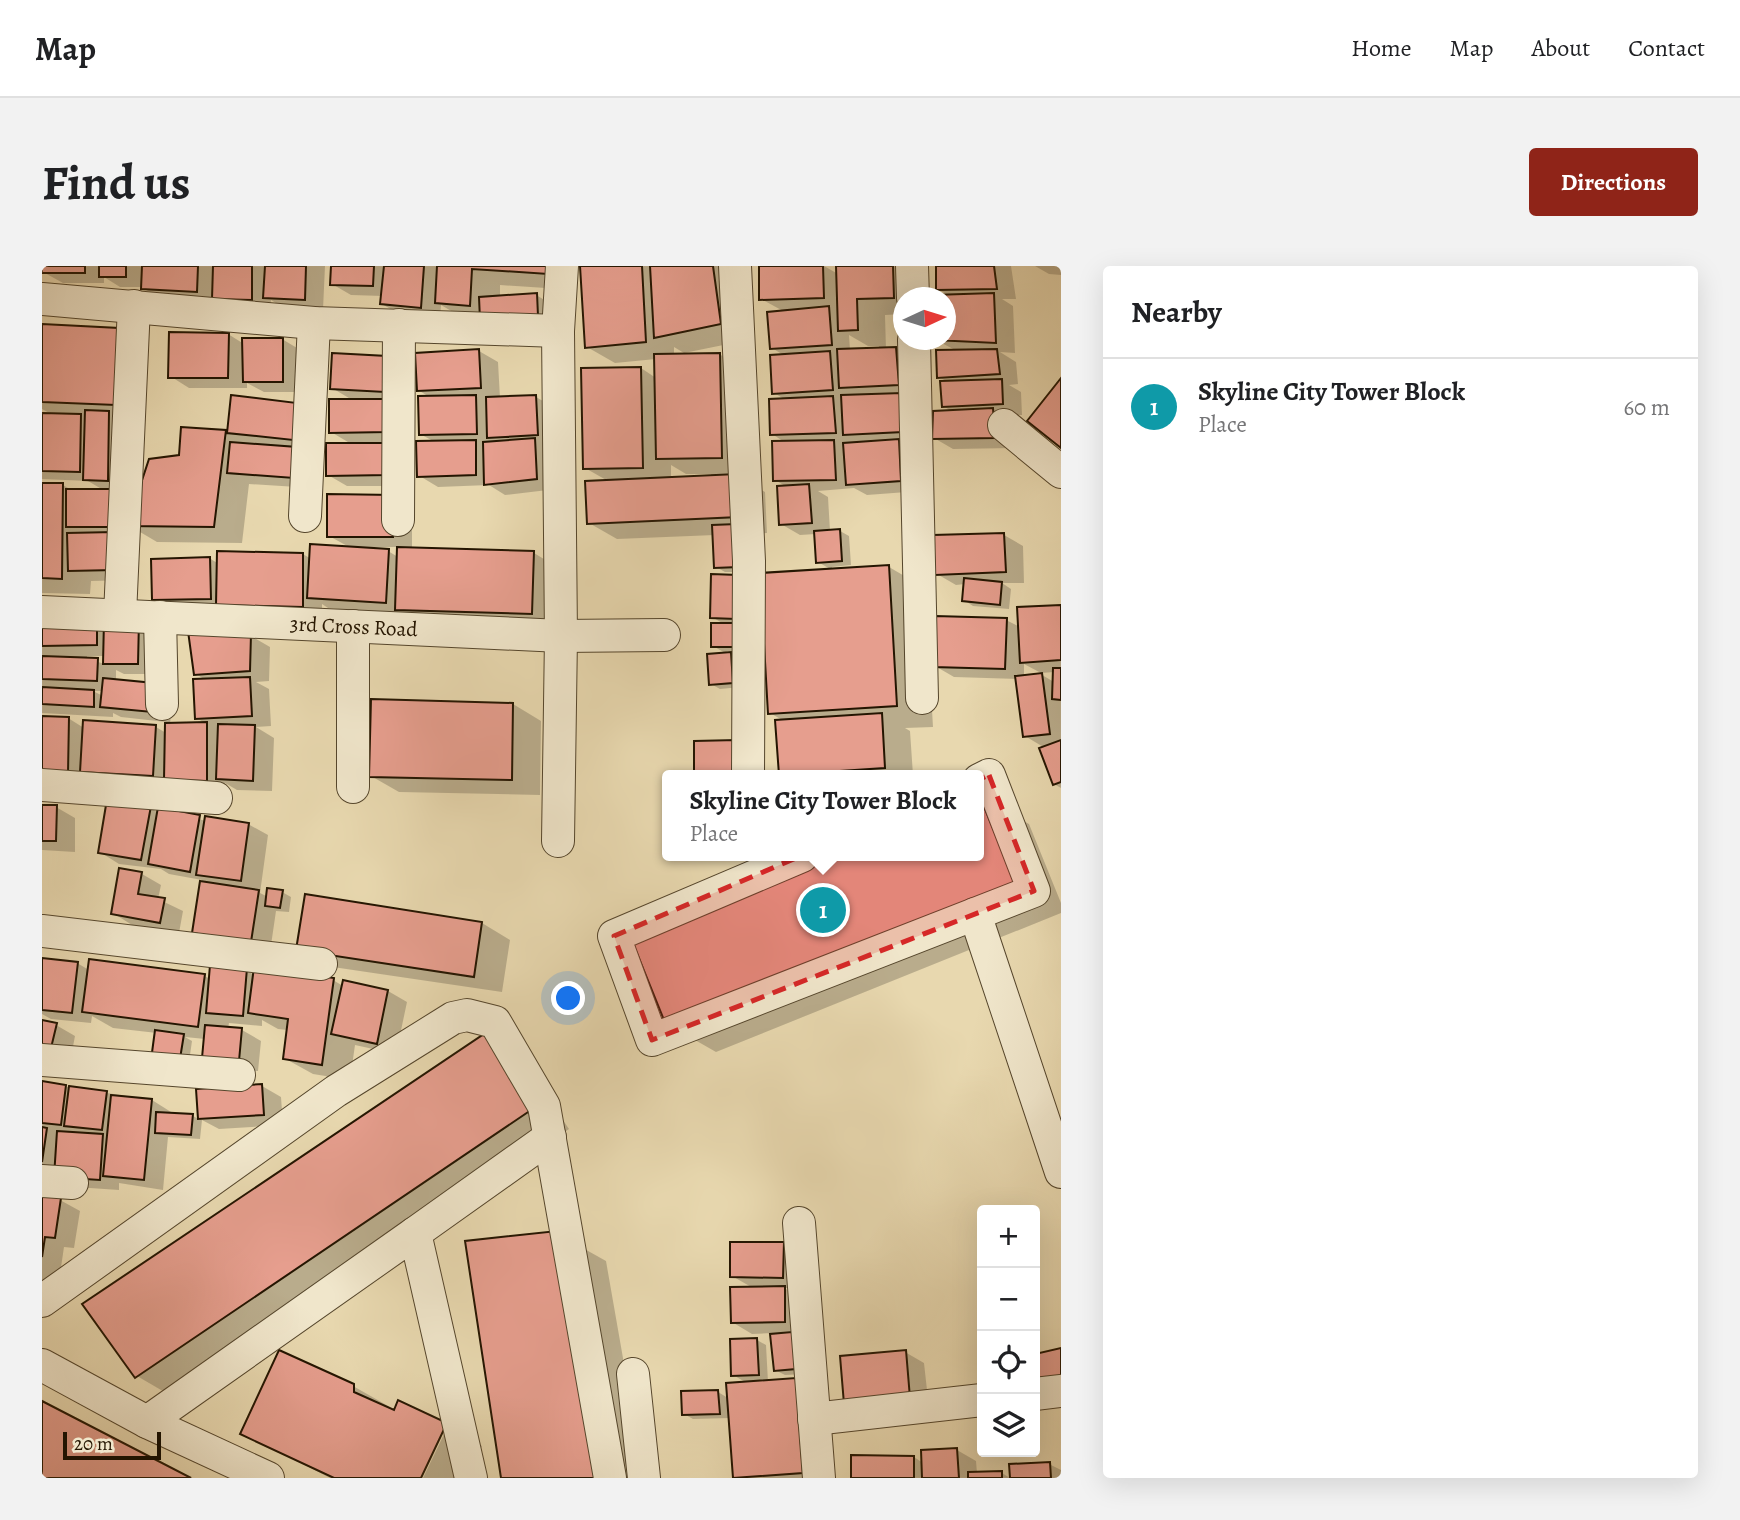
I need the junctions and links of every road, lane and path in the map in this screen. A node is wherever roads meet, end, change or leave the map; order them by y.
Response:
1 (562, 266) edge
2 (734, 266) edge
3 (912, 266) edge
4 (913, 287) edge
5 (42, 299) edge
6 (134, 306) junction
7 (314, 323) junction
8 (399, 325) junction
9 (558, 331) junction
10 (914, 350) edge
11 (1004, 425) dead end
12 (1061, 471) edge
13 (305, 516) dead end
14 (398, 520) dead end
15 (42, 612) edge
16 (120, 615) junction
17 (160, 617) junction
18 (353, 626) junction
19 (664, 635) dead end
20 (561, 636) junction
21 (922, 698) dead end
22 (162, 704) dead end
23 (747, 770) edge
24 (984, 778) edge
25 (42, 785) edge
26 (353, 787) dead end
27 (216, 798) dead end
28 (558, 841) dead end
29 (790, 861) edge
30 (975, 914) junction
31 (42, 931) edge
32 (321, 964) dead end
33 (42, 1060) edge
34 (239, 1075) dead end
35 (1052, 1117) edge
36 (550, 1137) junction
37 (1061, 1172) edge
38 (799, 1223) dead end
39 (415, 1233) junction
40 (42, 1300) edge
41 (42, 1365) edge
42 (633, 1374) dead end
43 (1061, 1391) edge
44 (1040, 1393) edge
45 (977, 1401) edge
46 (814, 1419) junction
47 (147, 1422) junction
48 (268, 1478) edge
49 (471, 1478) edge
50 (610, 1478) edge
51 (644, 1478) edge
52 (819, 1478) edge

1 - 9 street
2 - 23 street
3 - 4 street
5 - 6 street
6 - 7 street
6 - 16 street
7 - 8 street
7 - 13 street
8 - 9 street
8 - 14 street
9 - 20 street
10 - 21 street
11 - 12 street
15 - 16 street, 3rd Cross Road
16 - 17 street, 3rd Cross Road
17 - 18 street, 3rd Cross Road
17 - 22 street
18 - 20 street, 3rd Cross Road
18 - 26 street
19 - 20 street, 3rd Cross Road
20 - 28 street
24 - 30 street
25 - 27 street
29 - 30 street
30 - 35 street
31 - 32 street
33 - 34 street
35 - 37 street
36 - 39 street
36 - 40 street
36 - 50 street
38 - 46 street
39 - 47 street
39 - 49 street
41 - 47 street
42 - 51 street
43 - 44 street
45 - 46 street
46 - 52 street
47 - 48 street

